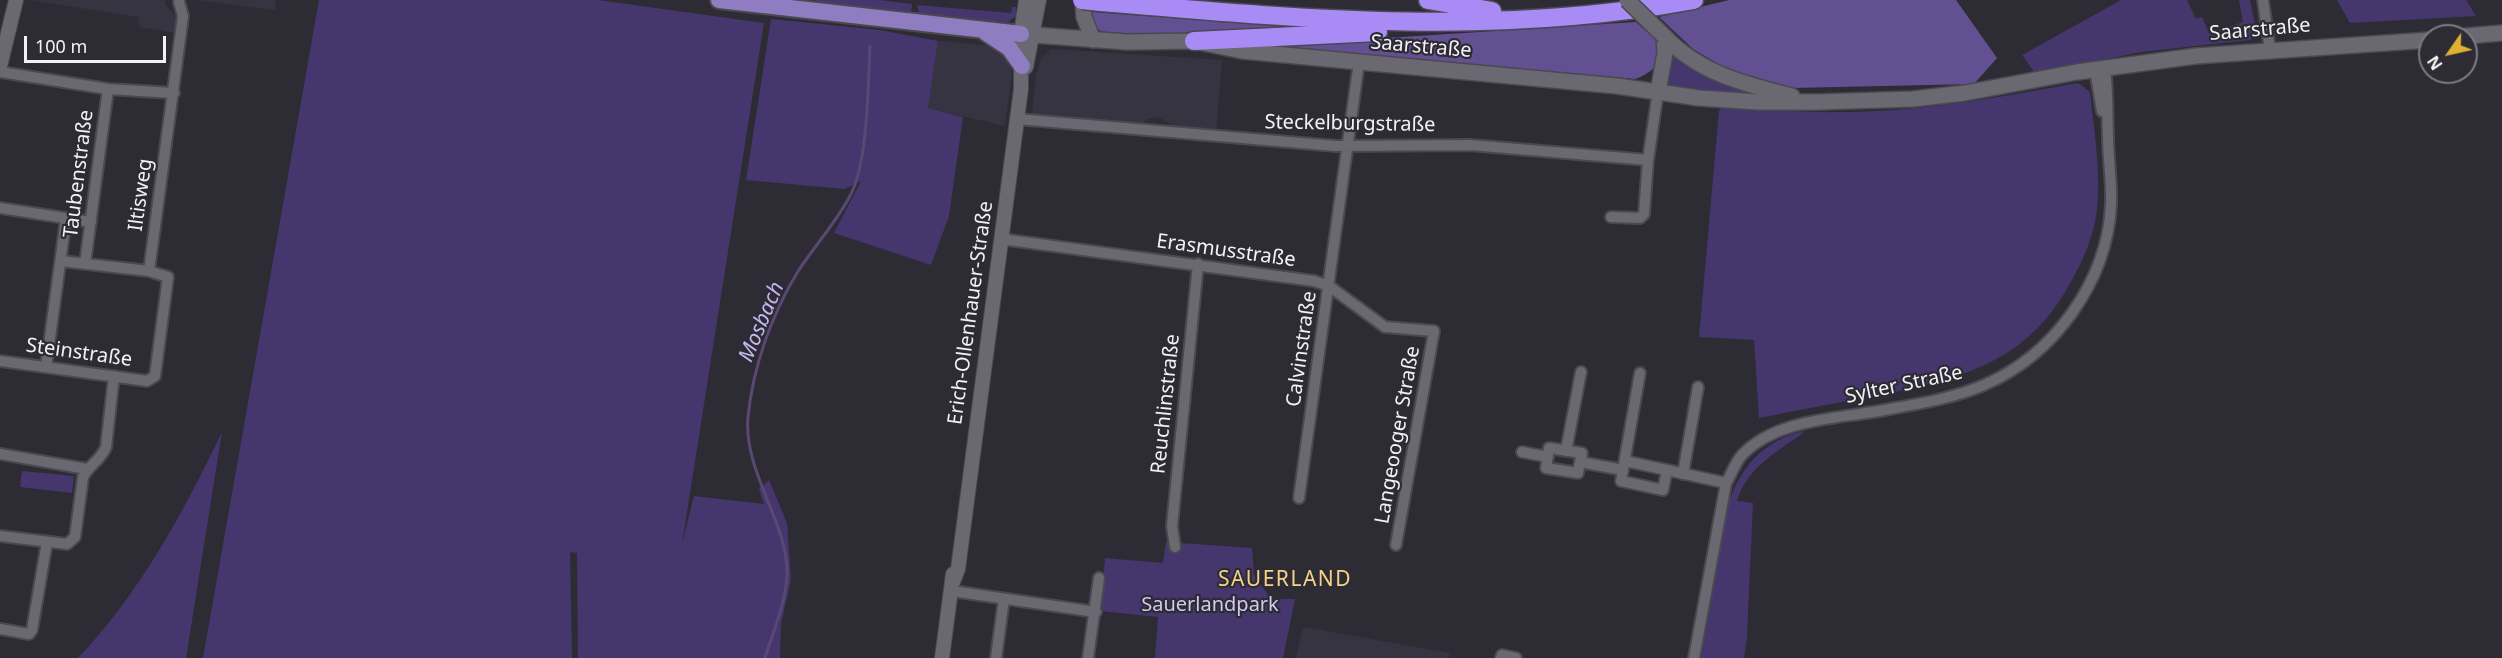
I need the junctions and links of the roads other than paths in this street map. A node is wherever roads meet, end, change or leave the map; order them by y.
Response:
1 (16, 0) edge
2 (719, 0) edge
3 (1026, 0) edge
4 (1039, 0) edge
5 (1214, 0) edge
6 (1428, 0) edge
7 (1628, 0) edge
8 (1694, 0) edge
9 (2263, 0) edge
10 (1089, 1) edge
11 (179, 2) dead end
12 (1492, 11) junction
13 (1436, 24) junction
14 (976, 29) junction
15 (2502, 33) edge
16 (1028, 35) junction
17 (2478, 35) edge
18 (1664, 36) junction
19 (1093, 40) junction
20 (1194, 41) junction
21 (2418, 41) edge
22 (2270, 50) junction
23 (1359, 62) junction
24 (0, 66) edge
25 (2100, 69) junction
26 (0, 72) edge
27 (1022, 72) junction
28 (1663, 72) junction
29 (1617, 86) junction
30 (108, 89) junction
31 (1658, 92) junction
32 (174, 93) junction
33 (1818, 102) junction
34 (1017, 119) junction
35 (1349, 146) junction
36 (1648, 160) junction
37 (0, 208) edge
38 (1611, 217) dead end
39 (66, 219) junction
40 (91, 222) junction
41 (1001, 239) junction
42 (61, 261) junction
43 (85, 264) junction
44 (1198, 264) junction
45 (149, 271) junction
46 (1329, 286) junction
47 (1434, 332) joint
48 (0, 361) edge
49 (46, 367) junction
50 (1581, 372) dead end
51 (1640, 373) dead end
52 (114, 376) junction
53 (1698, 387) dead end
54 (1566, 451) junction
55 (1522, 452) dead end
56 (0, 454) edge
57 (1548, 457) junction
58 (1580, 462) junction
59 (1624, 466) junction
60 (87, 469) junction
61 (1667, 470) junction
62 (1683, 474) junction
63 (1726, 483) junction
64 (1299, 498) dead end
65 (0, 536) edge
66 (47, 542) junction
67 (1396, 545) dead end
68 (1175, 547) dead end
69 (1099, 578) dead end
70 (952, 587) junction
71 (1004, 599) junction
72 (1096, 612) junction
73 (0, 629) edge
74 (942, 658) edge
75 (996, 658) edge
76 (1088, 658) edge
77 (1501, 658) edge
78 (1516, 658) edge
79 (1694, 658) edge

1 - 24 street
2 - 14 main road
3 - 16 street, Erich-Ollenhauer-Straße
4 - 16 street, Erich-Ollenhauer-Straße
5 - 12 highway
6 - 12 highway
7 - 12 highway
7 - 18 main road, Saarstraße, bridge
8 - 13 highway
9 - 22 street
10 - 13 highway
10 - 19 main road
11 - 32 street, Iltisweg
13 - 20 highway
14 - 16 main road
14 - 27 main road
15 - 17 main road
16 - 19 main road, Saarstraße
16 - 27 street, Erich-Ollenhauer-Straße
18 - 28 main road
18 - 33 main road, Saarstraße
19 - 20 main road, Saarstraße
20 - 23 main road, Saarstraße
21 - 22 main road, Saarstraße
22 - 25 main road, Saarstraße
23 - 29 main road, Saarstraße
23 - 35 street, Calvinstraße
25 - 33 main road, Saarstraße
25 - 63 street, Sylter Straße
26 - 30 street
27 - 34 street, Erich-Ollenhauer-Straße
28 - 29 main road
28 - 31 main road
29 - 31 main road, Saarstraße
30 - 32 street
30 - 40 street, Taubenstraße
31 - 33 main road, Saarstraße
31 - 36 street
32 - 45 street, Iltisweg
34 - 35 street, Steckelburgstraße
34 - 41 street, Erich-Ollenhauer-Straße
35 - 36 street, Steckelburgstraße
35 - 46 street, Calvinstraße
36 - 38 street
37 - 39 street
39 - 40 street
39 - 42 street, Taubenstraße
40 - 43 street, Taubenstraße
41 - 44 street, Erasmusstraße
41 - 70 street, Erich-Ollenhauer-Straße
42 - 43 street
42 - 49 street, Taubenstraße
43 - 45 street
44 - 46 street, Erasmusstraße
44 - 68 street, Reuchlinstraße
45 - 52 street, Steinstraße
46 - 47 street, Erasmusstraße
46 - 64 street, Calvinstraße
47 - 67 street, Langeooger Straße
48 - 49 street, Steinstraße
49 - 52 street, Steinstraße
50 - 54 street
51 - 59 street
52 - 60 street
53 - 62 street
54 - 57 street
54 - 58 street
55 - 57 street
56 - 60 street
57 - 58 street
58 - 59 street
59 - 61 street
59 - 61 street
60 - 66 street
61 - 62 street
62 - 63 street
63 - 79 street, Sylter Straße
65 - 66 street
66 - 73 street
69 - 72 street
70 - 71 street
70 - 74 street, Erich-Ollenhauer-Straße
71 - 72 street
71 - 75 street
72 - 76 street
77 - 78 street

